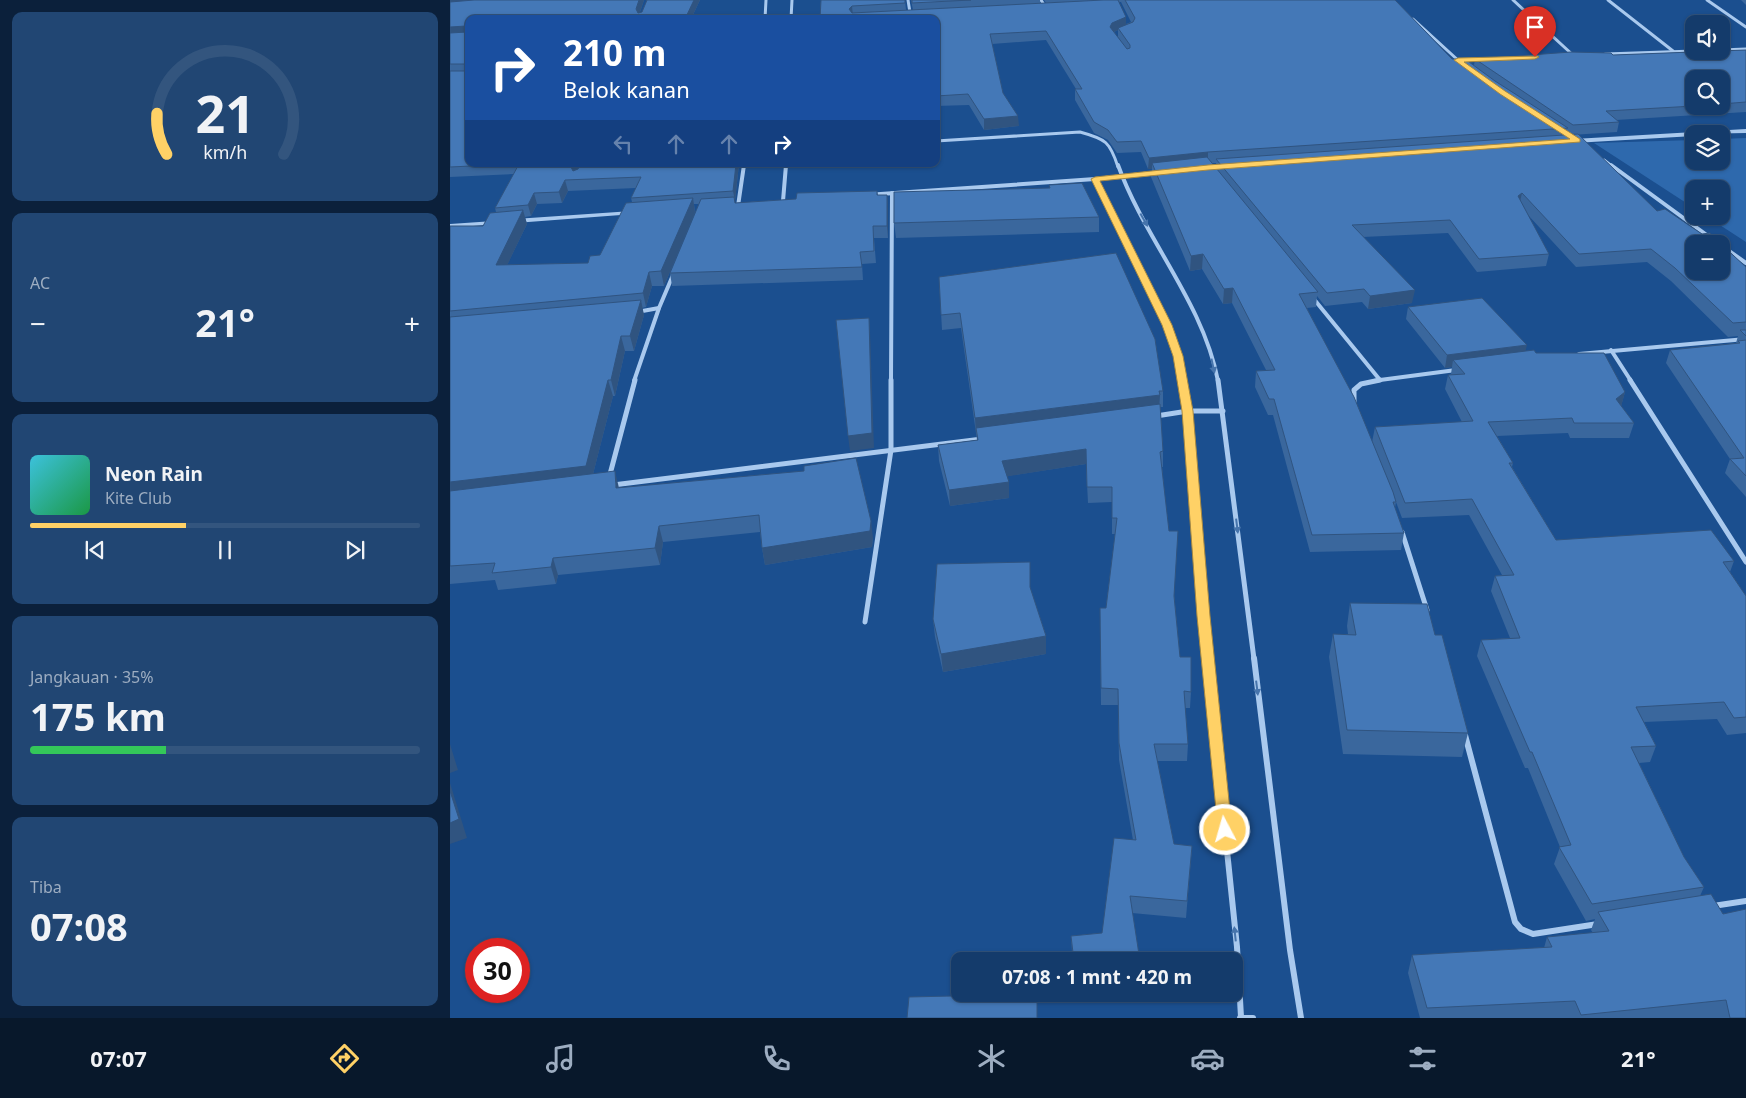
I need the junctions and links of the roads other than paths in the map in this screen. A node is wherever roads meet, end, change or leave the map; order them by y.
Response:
1 (766, 0) edge
2 (792, 0) edge
3 (908, 0) edge
4 (1041, 0) edge
5 (1513, 0) edge
6 (1608, 0) edge
7 (1706, 0) edge
8 (1055, 8) edge
9 (1036, 9) edge
10 (1046, 9) junction
11 (1406, 13) edge
12 (765, 15) edge
13 (791, 15) edge
14 (910, 15) edge
15 (1746, 27) edge
16 (1746, 49) edge
17 (1730, 50) edge
18 (1685, 51) edge
19 (1673, 52) junction
20 (1604, 54) edge
21 (1564, 56) edge
22 (1487, 59) edge
23 (1458, 60) junction
24 (1465, 66) edge
25 (1746, 131) edge
26 (1730, 132) edge
27 (1685, 135) edge
28 (1568, 138) edge
29 (1577, 141) junction
30 (940, 142) edge
31 (1585, 146) edge
32 (1601, 158) edge
33 (744, 167) edge
34 (786, 167) edge
35 (1169, 171) edge
36 (1121, 177) junction
37 (1095, 179) junction
38 (892, 194) junction
39 (862, 196) edge
40 (792, 200) edge
41 (783, 201) junction
42 (774, 202) edge
43 (747, 205) edge
44 (729, 206) edge
45 (738, 206) junction
46 (643, 212) edge
47 (508, 222) edge
48 (498, 223) edge
49 (450, 226) edge
50 (1708, 235) edge
51 (1730, 251) edge
52 (1746, 263) edge
53 (674, 272) edge
54 (1308, 292) edge
55 (659, 308) junction
56 (628, 313) edge
57 (1746, 339) edge
58 (1611, 350) junction
59 (1572, 355) edge
60 (1466, 368) edge
61 (1380, 380) junction
62 (1355, 406) edge
63 (1188, 411) junction
64 (1223, 411) junction
65 (1148, 417) edge
66 (990, 438) edge
67 (891, 450) junction
68 (1399, 525) edge
69 (1746, 562) edge
70 (1428, 614) edge
71 (865, 622) dead end
72 (1463, 725) edge
73 (1746, 901) edge
74 (1707, 907) edge
75 (1601, 923) edge
76 (1240, 1018) edge
77 (1252, 1018) edge
78 (1301, 1018) edge

1 - 12 street
2 - 13 street
3 - 14 street
4 - 10 street
5 - 21 street
6 - 19 street
7 - 15 street
8 - 10 street
9 - 10 street
11 - 23 street
16 - 17 street
18 - 19 street
19 - 20 street
22 - 23 street
23 - 24 street
25 - 26 street
27 - 29 street
28 - 29 street
29 - 31 street
30 - 36 street
32 - 50 street
33 - 45 street
34 - 41 street
35 - 36 street
36 - 37 street
36 -> 64 street
37 - 38 street
37 - 63 street
38 - 39 street
38 - 67 street
40 - 41 street
41 - 42 street
43 - 45 street
44 - 45 street
46 - 47 street
48 - 49 street
51 - 52 street
53 - 55 street
54 - 61 street
55 - 56 street
55 - 67 street
57 - 58 street
58 - 59 street
58 - 69 street
60 - 61 street
61 - 62 street
63 - 64 street
63 - 65 street
76 -> 63 street
64 -> 78 street
66 - 67 street
67 - 71 street
68 - 70 street
72 - 75 street
73 - 74 street
76 - 77 street

